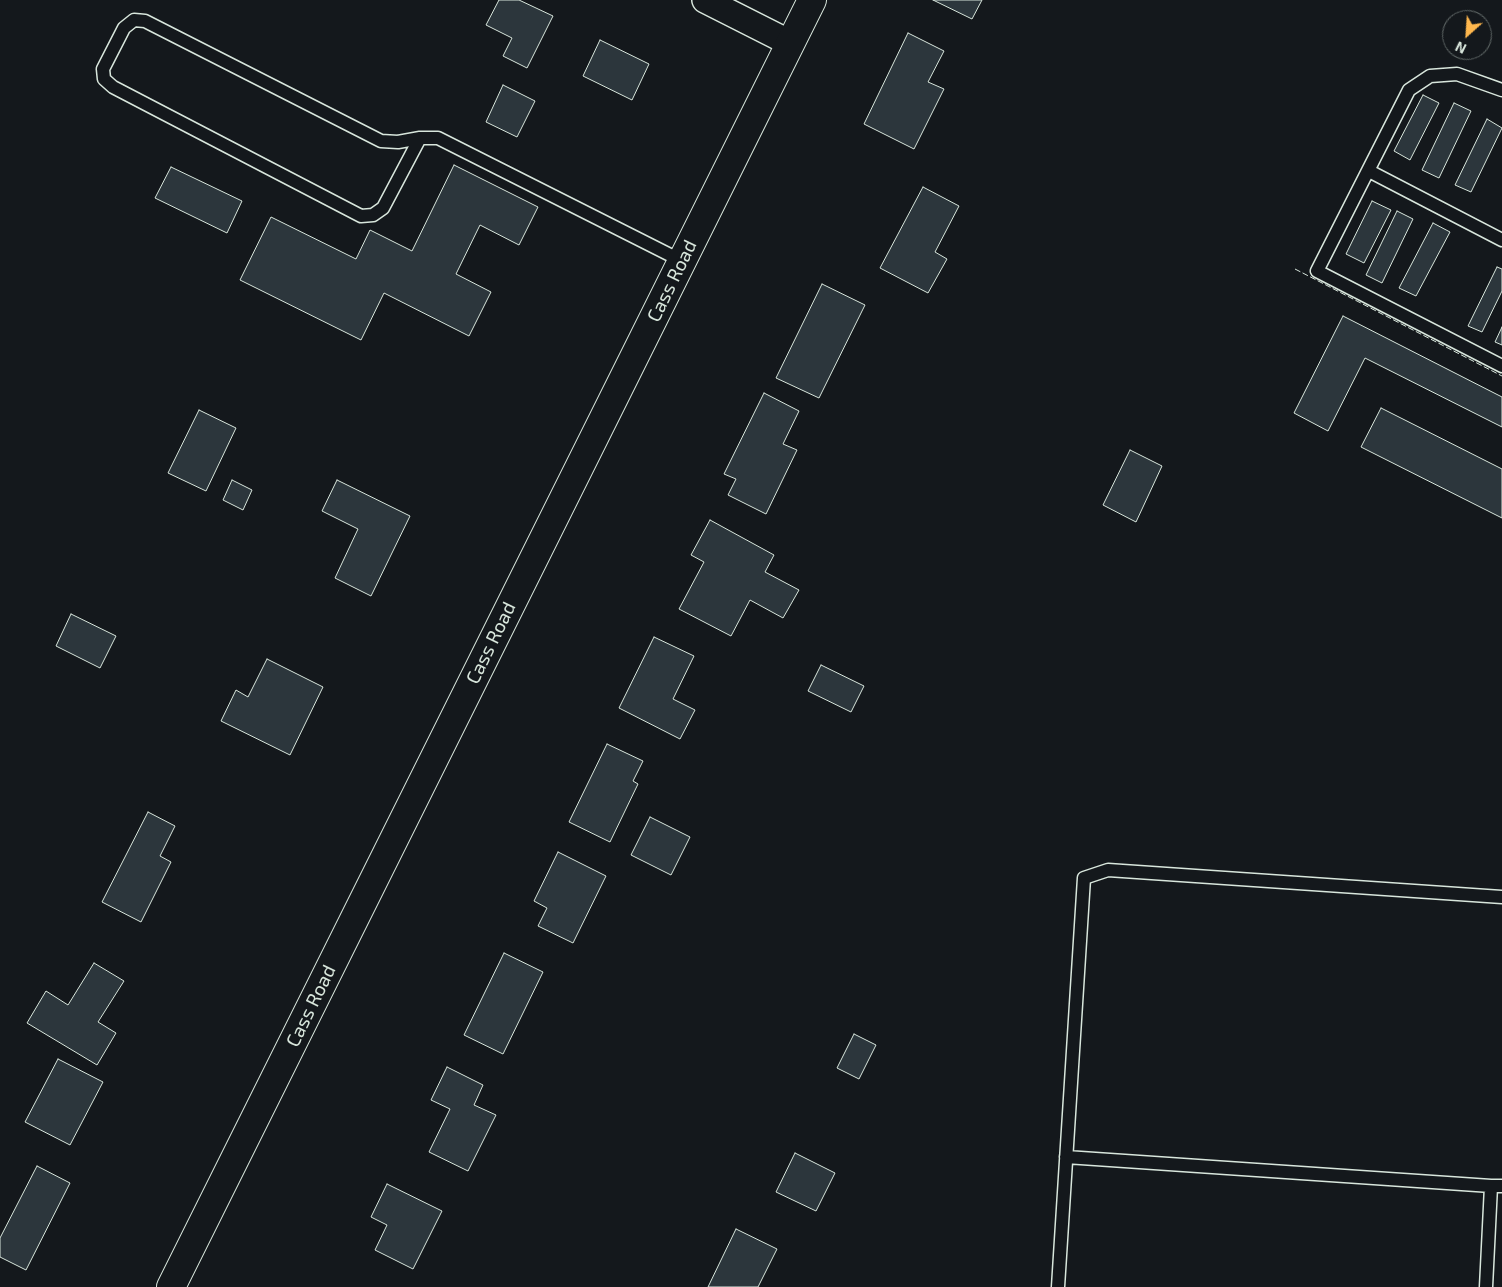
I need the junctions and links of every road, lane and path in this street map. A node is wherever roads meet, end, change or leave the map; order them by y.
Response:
1 (705, 0) edge
2 (812, 0) edge
3 (790, 43) junction
4 (1502, 90) edge
5 (420, 138) junction
6 (1369, 171) junction
7 (1502, 240) edge
8 (682, 261) junction
9 (1502, 366) edge
10 (1502, 897) edge
11 (1066, 1156) junction
12 (1497, 1186) edge
13 (171, 1287) edge
14 (1058, 1287) edge
15 (1486, 1287) edge

1 - 3 street
2 - 3 street, Cass Road
3 - 8 street, Cass Road
4 - 6 lane
5 - 5 lane
5 - 8 lane
6 - 7 lane
6 - 9 lane
8 - 13 street, Cass Road
10 - 11 lane
11 - 12 lane
11 - 14 lane
12 - 15 lane

